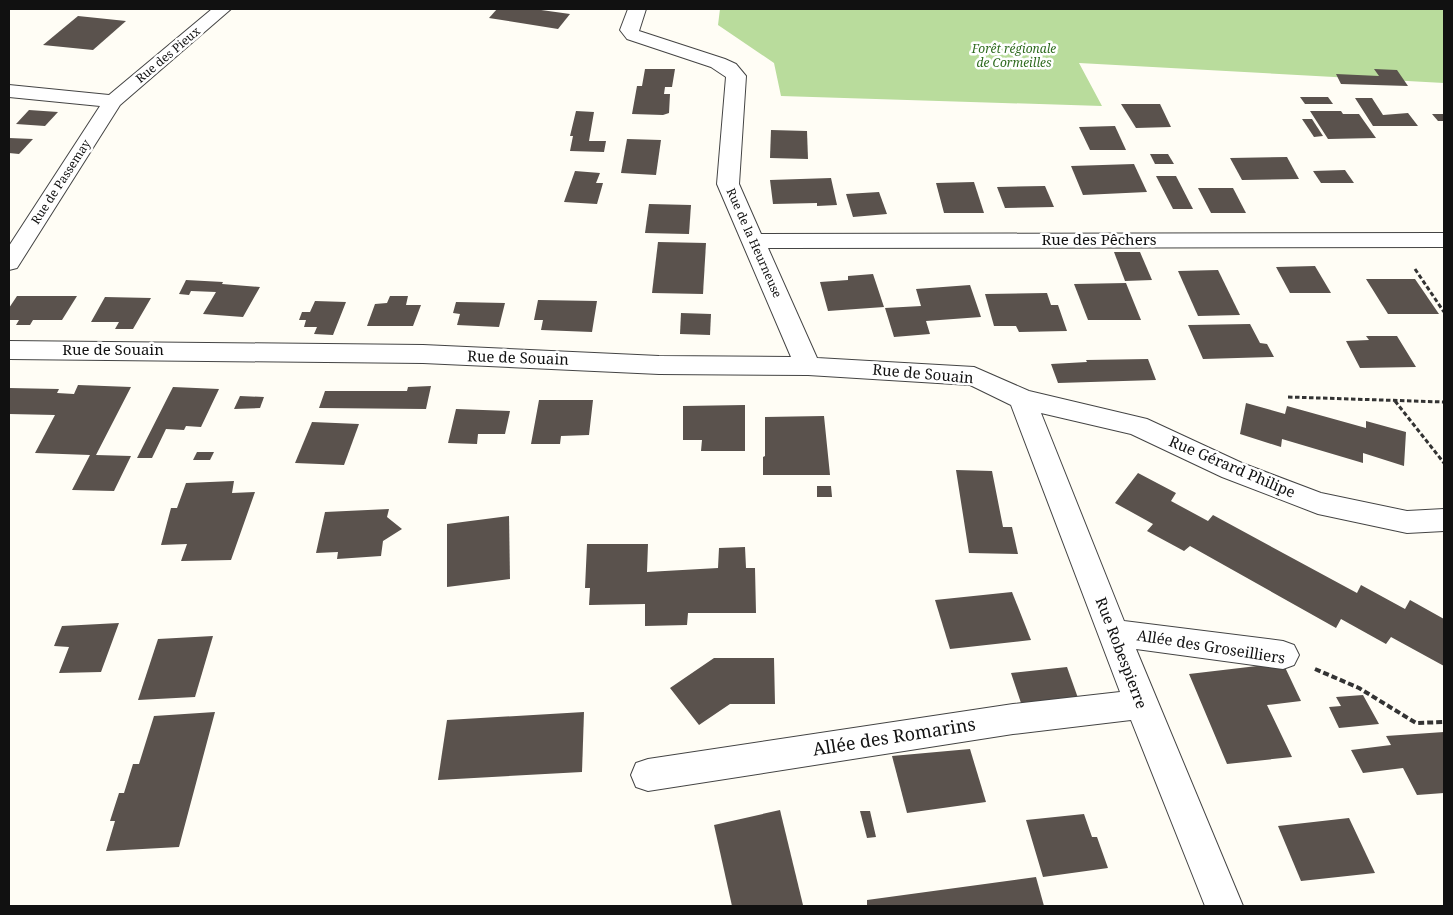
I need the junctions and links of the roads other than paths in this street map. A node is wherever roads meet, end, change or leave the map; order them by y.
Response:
1 (222, 9) edge
2 (637, 9) edge
3 (9, 92) edge
4 (113, 101) junction
5 (1444, 240) edge
6 (754, 242) junction
7 (9, 263) edge
8 (9, 350) edge
9 (808, 366) junction
10 (1022, 398) junction
11 (1444, 520) edge
12 (1113, 633) junction
13 (1282, 655) road end
14 (1141, 704) junction
15 (648, 775) dead end
16 (1224, 906) edge

1 - 4 street, Rue des Pieux
2 - 6 street, Rue de la Heurneuse
3 - 4 street
4 - 7 street, Rue de Passemay
5 - 6 street, Rue des Pêchers
6 - 9 street, Rue de la Heurneuse
8 - 9 street, Rue de Souain
9 - 10 street, Rue de Souain
10 - 11 street, Rue Gérard Philipe
10 - 12 street, Rue Robespierre
12 - 13 street, Allée des Groseilliers
12 - 14 street, Rue Robespierre
14 - 15 street, Allée des Romarins
14 - 16 street, Rue Robespierre

